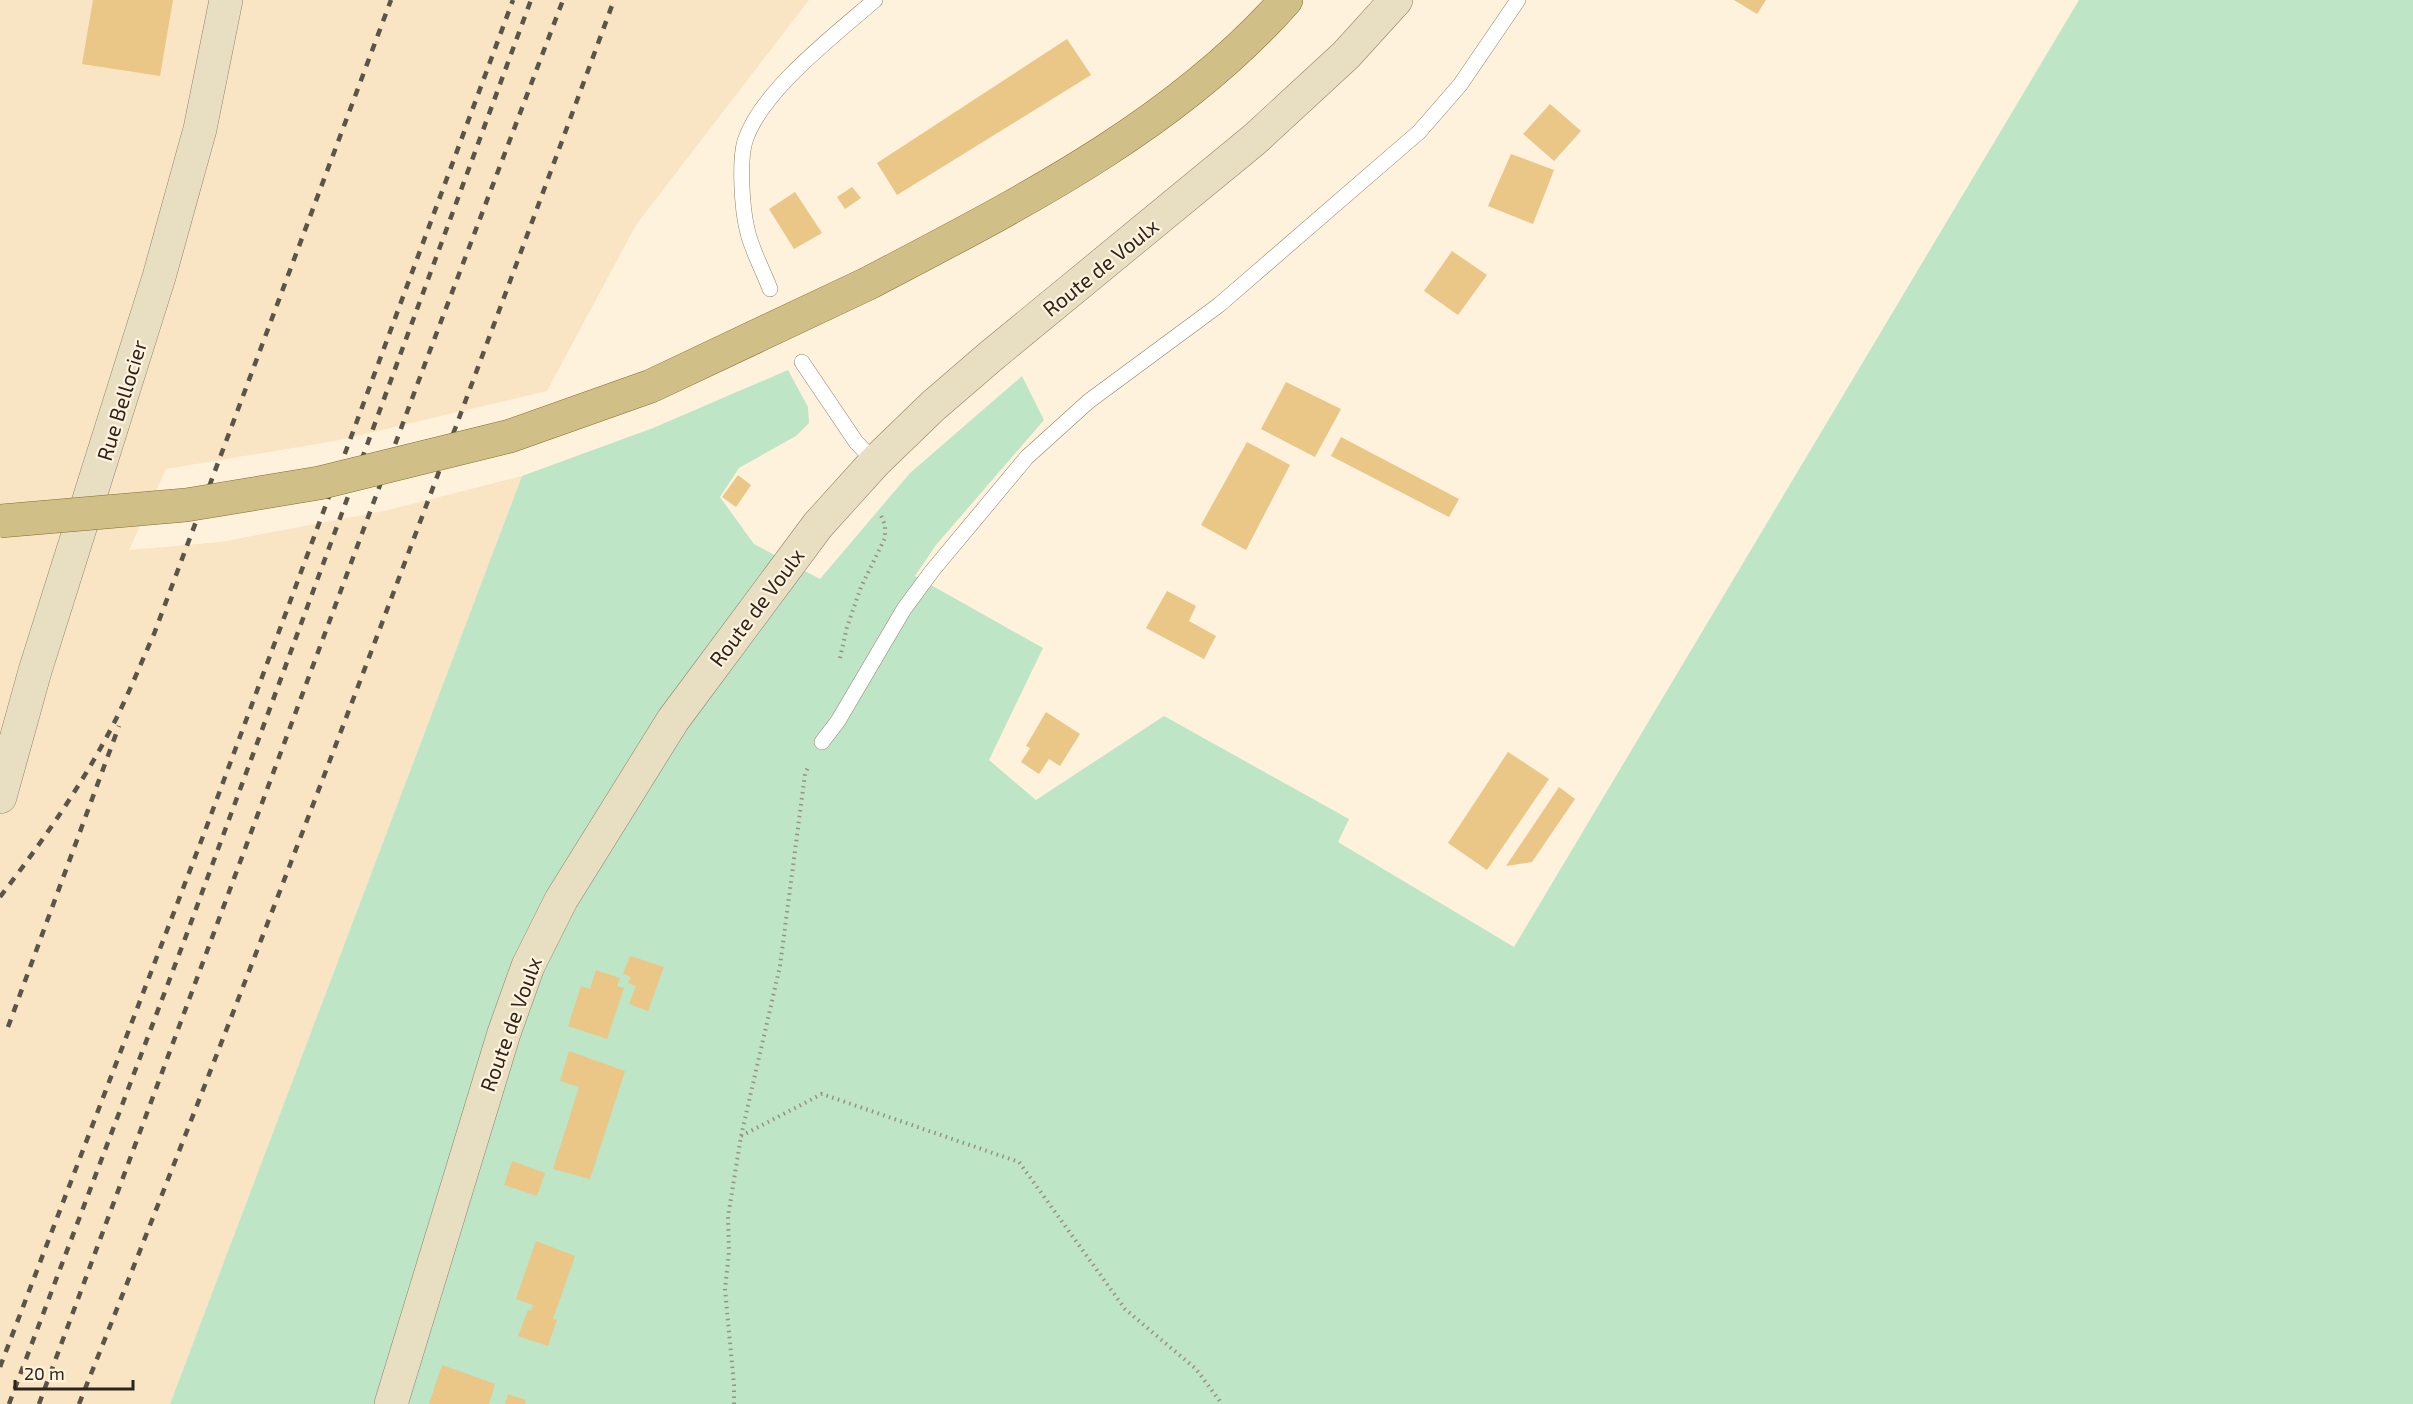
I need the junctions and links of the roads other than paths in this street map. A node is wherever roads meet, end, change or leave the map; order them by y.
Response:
1 (226, 0) edge
2 (875, 0) edge
3 (1286, 0) edge
4 (1396, 0) edge
5 (1518, 0) edge
6 (770, 289) dead end
7 (802, 362) dead end
8 (875, 462) junction
9 (0, 521) edge
10 (822, 742) road end
11 (0, 796) edge
12 (391, 1404) edge

1 - 11 main road, Rue Bellocier
2 - 6 lane
3 - 9 main road, bridge
4 - 8 main road, Route de Voulx
5 - 10 lane
7 - 8 lane
8 - 12 main road, Route de Voulx

